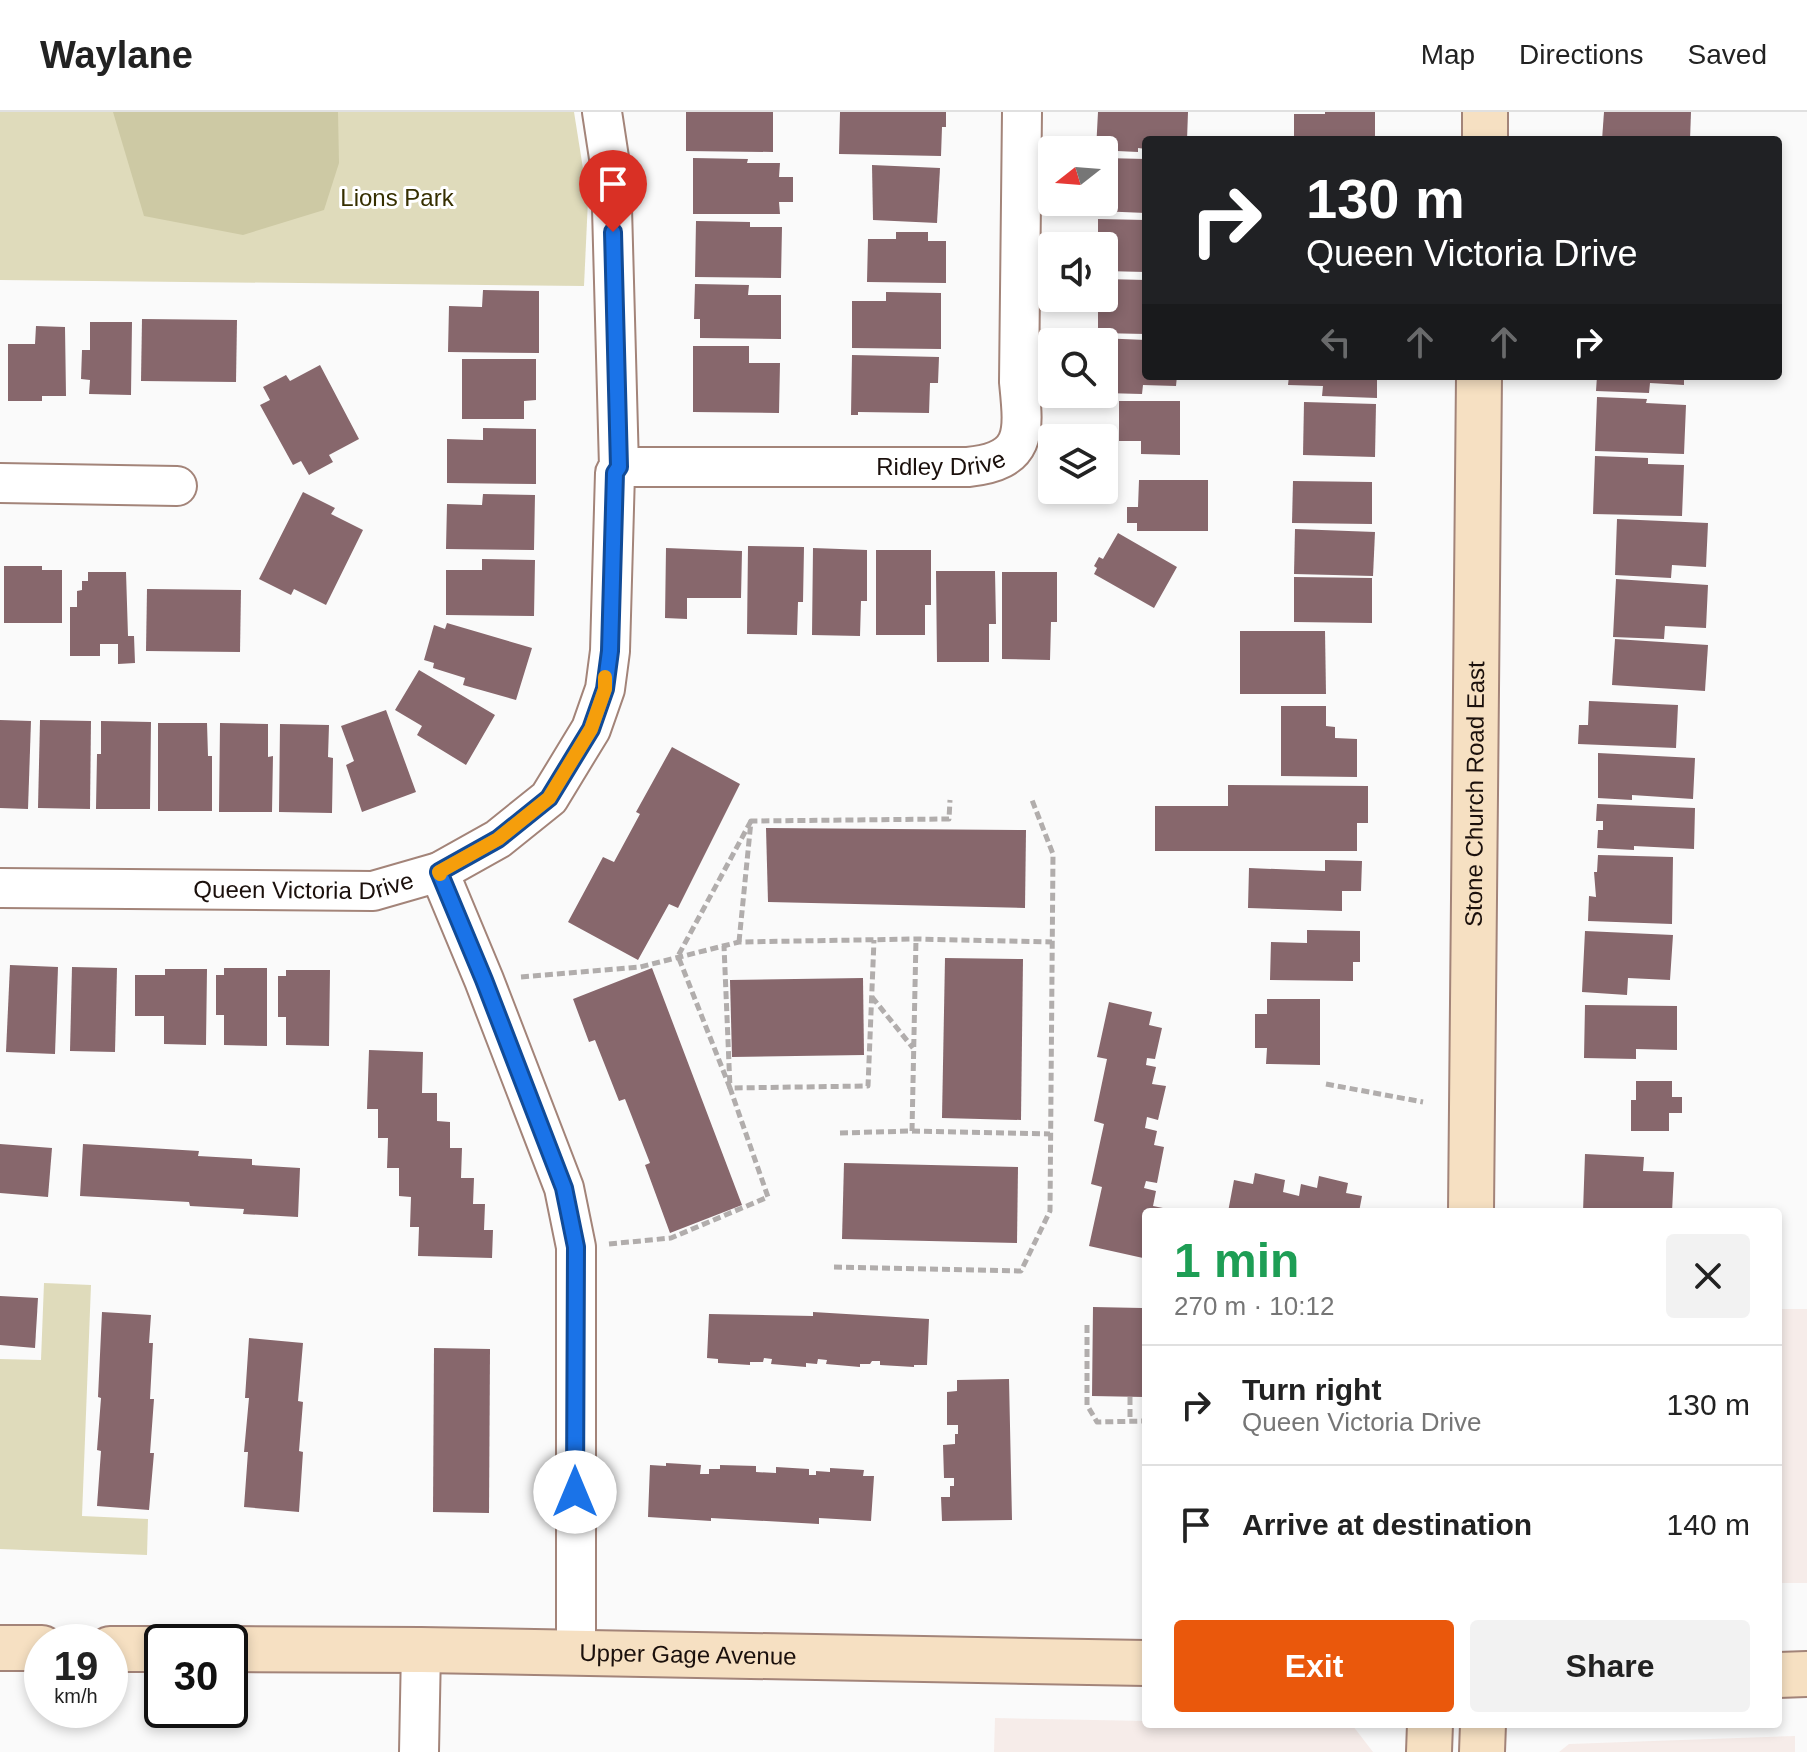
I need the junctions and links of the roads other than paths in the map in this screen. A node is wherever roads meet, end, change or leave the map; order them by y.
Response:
1 (602, 112) edge
2 (1022, 112) edge
3 (1485, 112) edge
4 (1485, 136) edge
5 (1479, 380) edge
6 (619, 467) junction
7 (0, 483) edge
8 (177, 486) dead end
9 (439, 872) junction
10 (0, 888) edge
11 (1471, 1208) edge
12 (0, 1648) edge
13 (24, 1648) edge
14 (248, 1649) edge
15 (421, 1650) junction
16 (576, 1654) junction
17 (1142, 1663) edge
18 (1807, 1674) edge
19 (1782, 1675) edge
20 (1430, 1728) edge
21 (1483, 1728) edge
22 (419, 1752) edge
23 (1429, 1752) edge
24 (1482, 1752) edge

1 - 6 street, Queen Victoria Drive
2 - 6 street, Ridley Drive
3 - 4 main road
5 - 11 main road, Stone Church Road East
6 - 9 street, Queen Victoria Drive
7 - 8 street
9 - 10 street, Queen Victoria Drive
9 - 16 street
12 - 13 main road
14 - 15 main road, Upper Gage Avenue
15 - 16 main road, Upper Gage Avenue
15 - 22 street
16 - 17 main road, Upper Gage Avenue
18 - 19 main road
20 - 23 main road
21 - 24 main road

